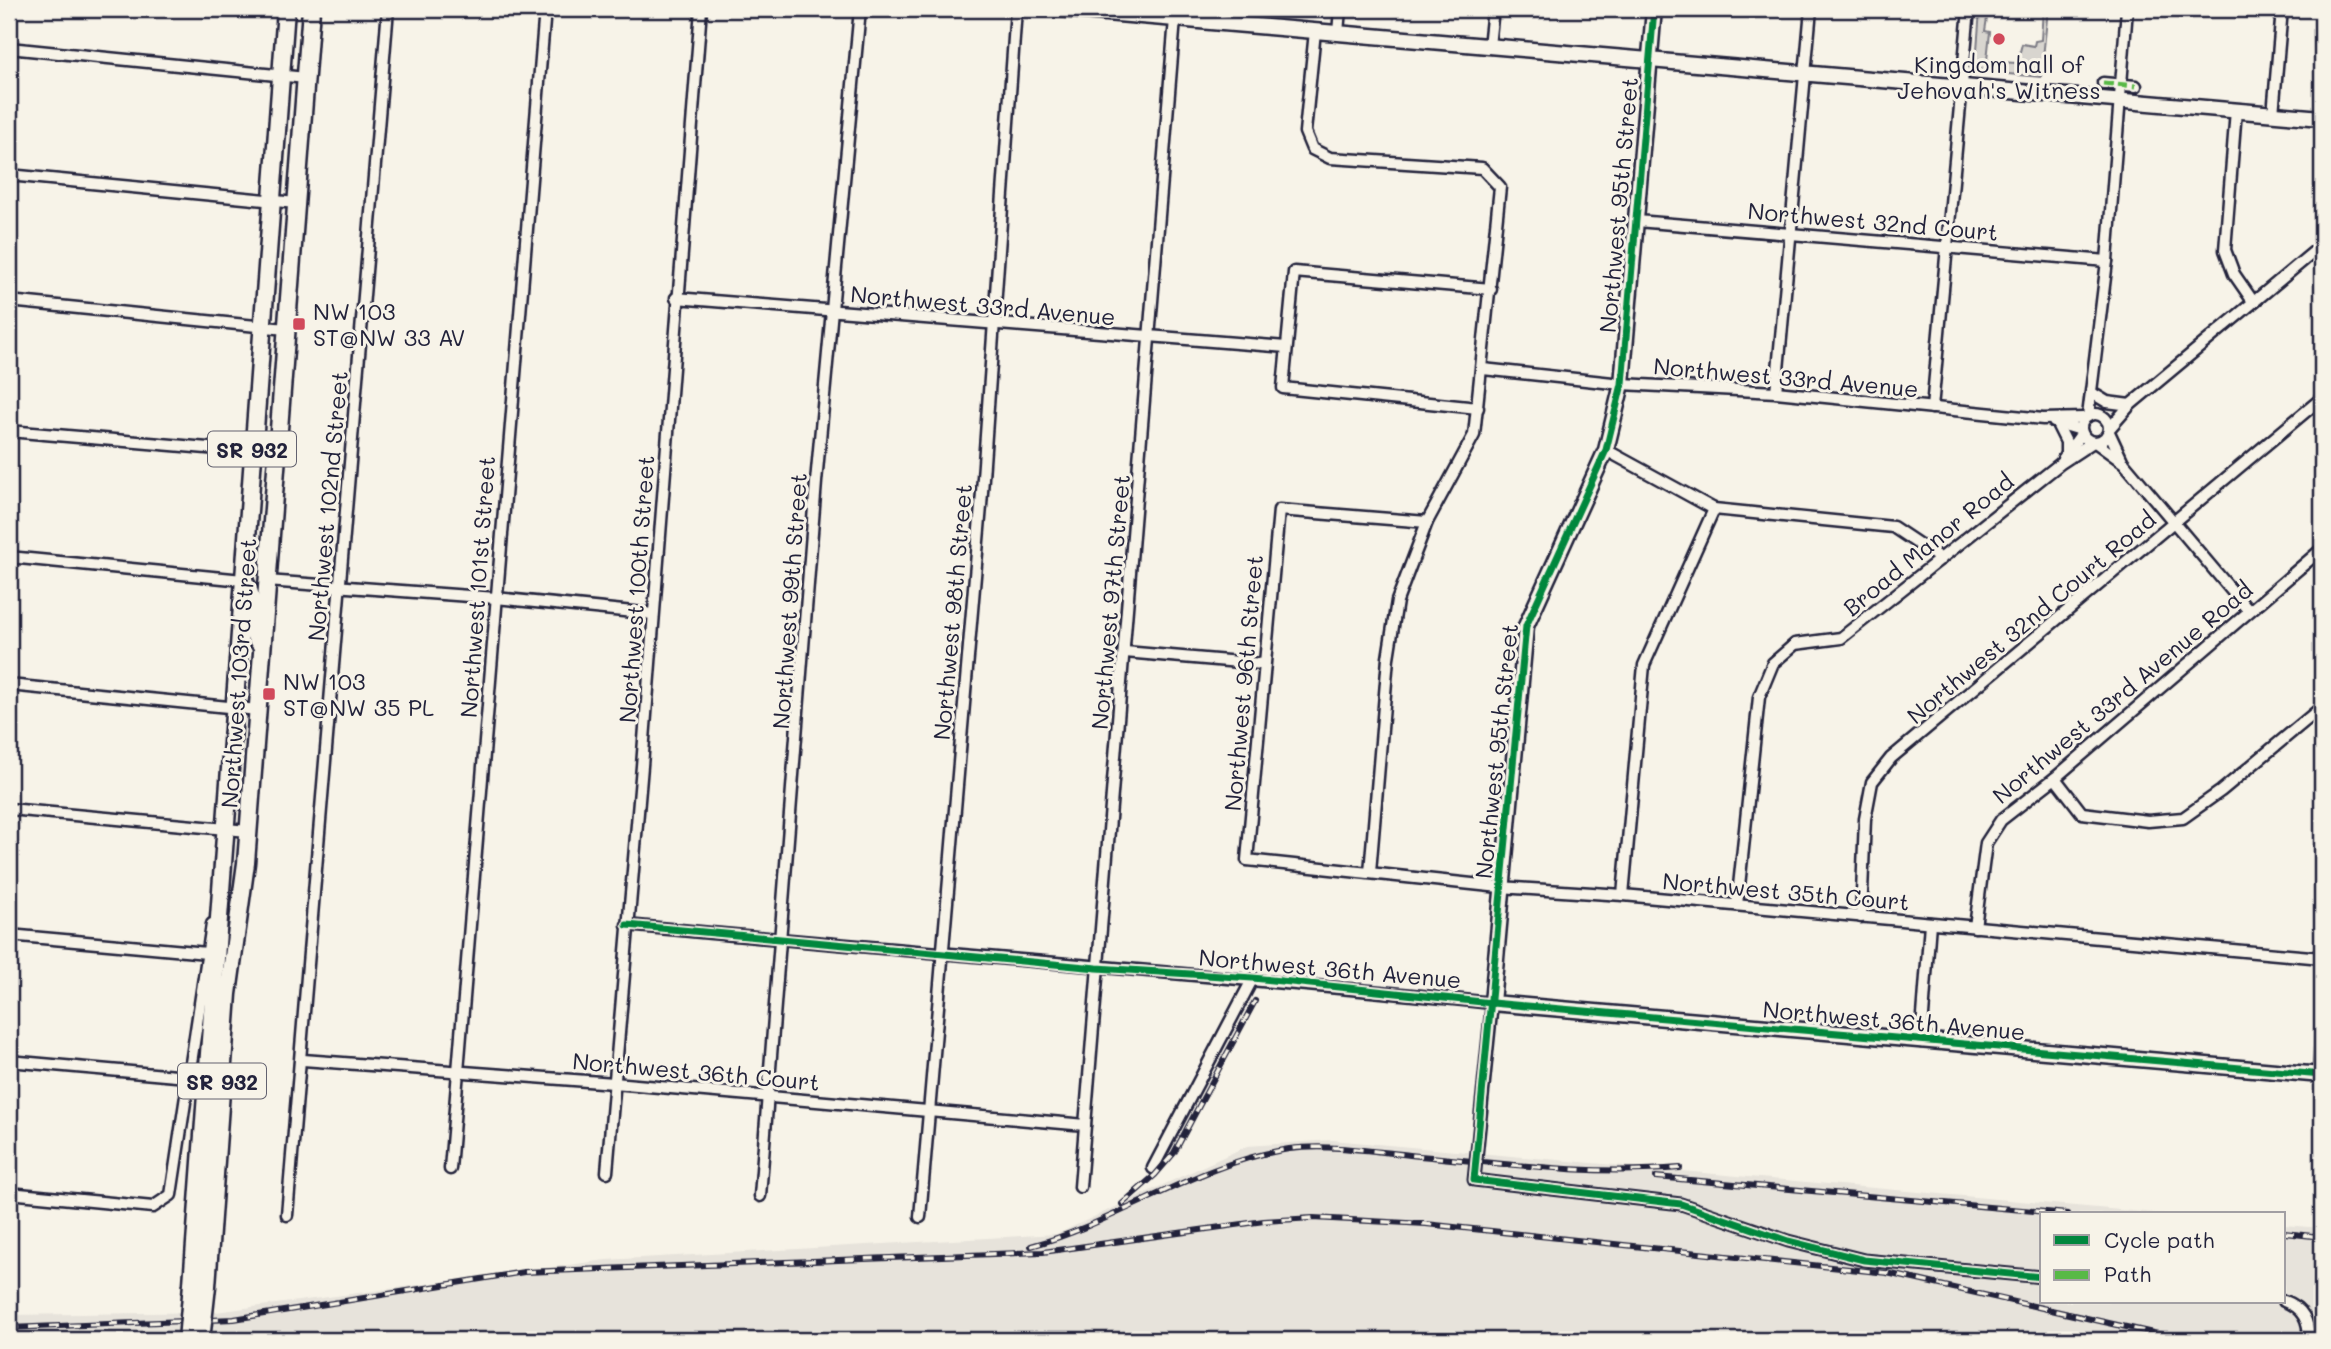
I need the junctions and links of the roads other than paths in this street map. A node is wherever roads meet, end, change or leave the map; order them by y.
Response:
1 (286, 9) edge
2 (311, 9) edge
3 (388, 9) edge
4 (545, 9) edge
5 (701, 9) edge
6 (860, 9) edge
7 (1016, 9) edge
8 (1059, 9) edge
9 (1340, 9) edge
10 (1493, 9) edge
11 (1654, 9) edge
12 (1811, 9) edge
13 (1969, 9) edge
14 (2127, 9) edge
15 (2282, 9) edge
16 (1181, 16) edge
17 (1315, 31) junction
18 (1338, 33) junction
19 (1489, 46) junction
20 (9, 48) edge
21 (1649, 60) junction
22 (1806, 73) junction
23 (281, 76) junction
24 (306, 78) junction
25 (2103, 83) dead end
26 (2121, 84) junction
27 (2136, 86) dead end
28 (1962, 87) junction
29 (2120, 100) junction
30 (2236, 110) junction
31 (2273, 114) junction
32 (2322, 118) edge
33 (9, 175) edge
34 (271, 201) junction
35 (296, 203) junction
36 (1637, 221) junction
37 (1791, 234) junction
38 (2322, 244) edge
39 (1949, 246) junction
40 (2107, 261) junction
41 (1492, 289) junction
42 (676, 298) junction
43 (2252, 300) junction
44 (9, 301) edge
45 (833, 312) junction
46 (993, 325) junction
47 (261, 328) junction
48 (286, 329) junction
49 (1150, 338) junction
50 (1286, 347) junction
51 (1483, 369) junction
52 (1622, 383) junction
53 (1776, 392) junction
54 (2092, 393) junction
55 (2322, 398) edge
56 (2130, 405) junction
57 (1478, 408) junction
58 (1933, 408) junction
59 (2101, 415) junction
60 (2086, 417) junction
61 (2043, 419) junction
62 (2057, 423) junction
63 (9, 430) edge
64 (2109, 431) junction
65 (2081, 432) junction
66 (2094, 442) junction
67 (1606, 450) junction
68 (252, 452) junction
69 (277, 454) junction
70 (2063, 459) junction
71 (2124, 463) junction
72 (1714, 509) junction
73 (247, 514) junction
74 (2175, 521) junction
75 (1427, 522) junction
76 (2322, 549) edge
77 (9, 557) edge
78 (1941, 559) junction
79 (243, 580) junction
80 (267, 581) junction
81 (340, 586) junction
82 (496, 598) junction
83 (2248, 610) junction
84 (653, 614) junction
85 (262, 647) junction
86 (1125, 652) junction
87 (1262, 664) junction
88 (9, 685) edge
89 (233, 707) junction
90 (2322, 707) edge
91 (258, 710) junction
92 (2055, 778) junction
93 (9, 809) edge
94 (224, 829) junction
95 (248, 831) junction
96 (1247, 860) joint
97 (1370, 872) junction
98 (1500, 887) junction
99 (220, 889) junction
100 (1623, 895) junction
101 (1737, 905) junction
102 (1861, 917) junction
103 (1930, 923) junction
104 (627, 925) junction
105 (1975, 927) junction
106 (9, 935) edge
107 (781, 940) junction
108 (942, 952) junction
109 (207, 953) junction
110 (2322, 958) edge
111 (1097, 968) junction
112 (1254, 978) junction
113 (1492, 1003) junction
114 (2322, 1018) edge
115 (1921, 1042) junction
116 (303, 1060) junction
117 (9, 1061) edge
118 (456, 1071) junction
119 (2321, 1075) edge
120 (187, 1077) junction
121 (614, 1083) junction
122 (769, 1097) junction
123 (929, 1110) junction
124 (1085, 1125) junction
125 (1153, 1168) dead end
126 (450, 1169) dead end
127 (607, 1172) dead end
128 (1080, 1187) dead end
129 (9, 1193) edge
130 (760, 1196) dead end
131 (288, 1215) dead end
132 (920, 1217) dead end
133 (2040, 1277) edge
134 (199, 1285) junction
135 (2286, 1302) edge
136 (187, 1340) edge
137 (201, 1340) edge
138 (2309, 1340) edge

1 - 23 main road, Northwest 103rd Street / SR 932
2 - 24 main road, Northwest 103rd Street / SR 932
3 - 81 street, Northwest 102nd Street
4 - 82 street, Northwest 101st Street
5 - 42 street, Northwest 100th Street
6 - 45 street, Northwest 99th Street
7 - 46 street, Northwest 98th Street
8 - 16 street
9 - 18 street
10 - 19 street
11 - 21 street, Northwest 95th Street
12 - 22 street
13 - 28 street
14 - 26 street
15 - 31 street
16 - 17 street
16 - 49 street, Northwest 97th Street
17 - 18 street
17 - 41 street
18 - 19 street
19 - 21 street
20 - 23 street
21 - 22 street
21 - 36 street, Northwest 95th Street
22 - 28 street
22 - 37 street
23 - 24 street
23 - 34 main road, Northwest 103rd Street / SR 932
24 - 35 main road, Northwest 103rd Street / SR 932
25 - 26 street
26 - 27 street
26 - 29 street
28 - 29 street
28 - 39 street
29 - 30 street
29 - 40 street
30 - 31 street
30 - 43 street
31 - 32 street
33 - 34 street
34 - 35 street
34 - 47 main road, Northwest 103rd Street / SR 932
35 - 48 main road, Northwest 103rd Street / SR 932
36 - 37 street, Northwest 32nd Court
36 - 52 street, Northwest 95th Street
37 - 39 street, Northwest 32nd Court
37 - 53 street
38 - 43 street
39 - 40 street, Northwest 32nd Court
39 - 58 street
40 - 54 street
41 - 50 street
41 - 51 street
42 - 45 street, Northwest 33rd Avenue
42 - 84 street, Northwest 100th Street
43 - 56 street
44 - 47 street
45 - 46 street, Northwest 33rd Avenue
45 - 107 street, Northwest 99th Street
46 - 49 street, Northwest 33rd Avenue
46 - 108 street, Northwest 98th Street
47 - 48 street
47 - 68 main road, Northwest 103rd Street / SR 932
48 - 69 main road, Northwest 103rd Street / SR 932
49 - 50 street, Northwest 33rd Avenue
49 - 86 street, Northwest 97th Street
50 - 57 street
51 - 52 street, Northwest 33rd Avenue
51 - 57 street
52 - 53 street, Northwest 33rd Avenue
52 - 67 street, Northwest 95th Street
53 - 58 street, Northwest 33rd Avenue
54 - 56 street
54 - 59 street
54 - 60 street
55 - 74 street, Northwest 32nd Court Road
56 - 59 street
56 - 64 street
57 - 75 street
58 - 61 street, Northwest 33rd Avenue
59 - 60 street
59 - 64 street
60 - 61 street, Northwest 33rd Avenue
60 - 65 street
61 - 62 street, Northwest 33rd Avenue
62 - 65 street, Northwest 33rd Avenue
62 - 70 street
63 - 68 street
64 - 66 street
64 - 71 street
65 - 66 street
65 - 70 street, Broad Manor Road
66 - 70 street, Broad Manor Road
66 - 71 street
67 - 72 street
67 - 98 street, Northwest 95th Street
68 - 69 street
68 - 73 main road, Northwest 103rd Street / SR 932
69 - 80 main road, Northwest 103rd Street / SR 932
70 - 78 street, Broad Manor Road
71 - 74 street
72 - 78 street
72 - 100 street
73 - 79 main road, Northwest 103rd Street / SR 932
73 - 80 main road
74 - 83 street
74 - 102 street, Northwest 32nd Court Road
75 - 87 street, Northwest 96th Street
75 - 97 street
76 - 83 street, Northwest 33rd Avenue Road
77 - 79 street
78 - 101 street, Broad Manor Road
79 - 85 main road
79 - 89 main road, Northwest 103rd Street / SR 932
80 - 81 street
80 - 85 main road, Northwest 103rd Street / SR 932
81 - 82 street
81 - 116 street, Northwest 102nd Street
82 - 84 street
82 - 118 street, Northwest 101st Street
83 - 92 street, Northwest 33rd Avenue Road
84 - 104 street, Northwest 100th Street
85 - 91 main road, Northwest 103rd Street / SR 932
86 - 87 street
86 - 111 street, Northwest 97th Street
87 - 96 street, Northwest 96th Street
88 - 89 street
89 - 91 street
89 - 94 main road, Northwest 103rd Street / SR 932
90 - 92 street
91 - 95 main road, Northwest 103rd Street / SR 932
92 - 105 street, Northwest 33rd Avenue Road
93 - 94 street
94 - 95 street
94 - 99 main road, Northwest 103rd Street / SR 932
95 - 134 main road, Northwest 103rd Street / SR 932
96 - 97 street, Northwest 35th Court
97 - 98 street, Northwest 35th Court
98 - 100 street, Northwest 35th Court
98 - 113 street, Northwest 95th Street
99 - 109 street, Northwest 103rd Street
99 - 134 main road, Northwest 103rd Street / SR 932
100 - 101 street, Northwest 35th Court
101 - 102 street, Northwest 35th Court
102 - 103 street, Northwest 35th Court
103 - 105 street, Northwest 35th Court
103 - 115 street
104 - 107 street, Northwest 36th Avenue
104 - 121 street, Northwest 100th Street
105 - 110 street, Northwest 35th Court
106 - 109 street
107 - 108 street, Northwest 36th Avenue
107 - 122 street, Northwest 99th Street
108 - 111 street, Northwest 36th Avenue
108 - 123 street, Northwest 98th Street
109 - 120 street, Northwest 103rd Street
111 - 112 street, Northwest 36th Avenue
111 - 124 street, Northwest 97th Street
112 - 113 street, Northwest 36th Avenue
112 - 125 street
113 - 115 street, Northwest 36th Avenue
113 - 133 street, Northwest 95th Street
114 - 119 street
115 - 119 street, Northwest 36th Avenue
116 - 118 street, Northwest 36th Court
116 - 131 street, Northwest 102nd Street
117 - 120 street
118 - 121 street, Northwest 36th Court
118 - 126 street, Northwest 101st Street
120 - 129 street, Northwest 103rd Street
121 - 122 street, Northwest 36th Court
121 - 127 street, Northwest 100th Street
122 - 123 street, Northwest 36th Court
122 - 130 street, Northwest 99th Street
123 - 124 street, Northwest 36th Court
123 - 132 street, Northwest 98th Street
124 - 128 street, Northwest 97th Street
134 - 136 main road, Northwest 103rd Street / SR 932, bridge
134 - 137 main road, Northwest 103rd Street / SR 932, bridge
135 - 138 street

